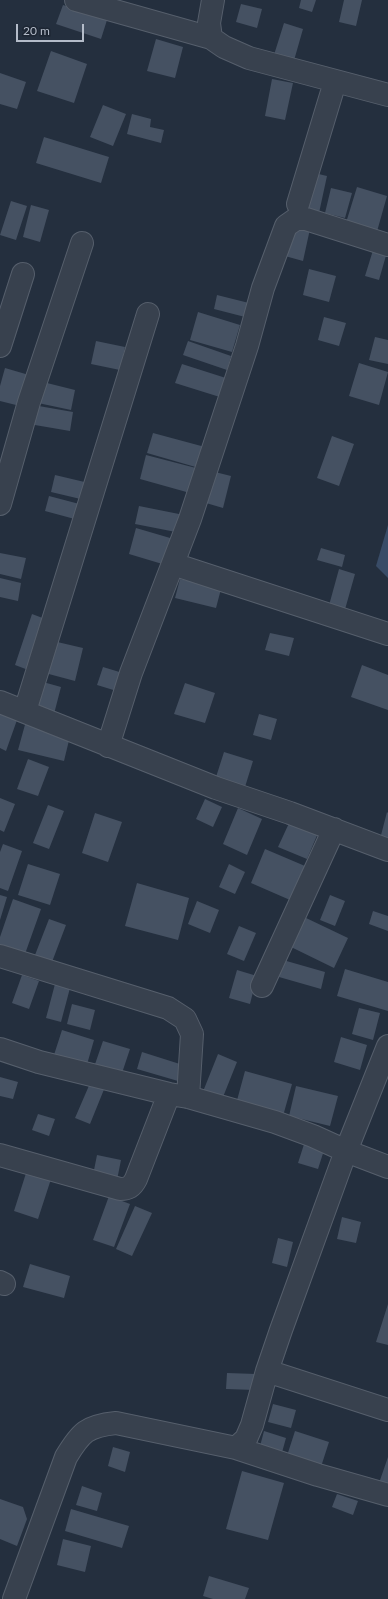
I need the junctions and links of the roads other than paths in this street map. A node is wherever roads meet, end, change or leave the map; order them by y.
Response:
1 (76, 0) edge
2 (213, 0) edge
3 (211, 38) junction
4 (335, 82) junction
5 (388, 95) edge
6 (298, 204) dead end
7 (82, 243) dead end
8 (388, 245) edge
9 (23, 274) dead end
10 (148, 314) dead end
11 (0, 346) edge
12 (0, 504) edge
13 (173, 564) junction
14 (388, 634) edge
15 (0, 702) edge
16 (25, 711) junction
17 (108, 746) junction
18 (334, 830) junction
19 (388, 850) edge
20 (0, 956) edge
21 (262, 986) dead end
22 (388, 1046) edge
23 (0, 1049) edge
24 (179, 1096) junction
25 (346, 1152) junction
26 (0, 1156) edge
27 (388, 1167) edge
28 (267, 1371) junction
29 (388, 1410) edge
30 (236, 1448) junction
31 (388, 1495) edge
32 (14, 1599) edge

1 - 3 street
2 - 3 street
3 - 4 street
4 - 5 street
4 - 6 street
7 - 12 street
8 - 13 street
9 - 11 street
10 - 16 street
13 - 14 street
13 - 17 street
15 - 16 street
16 - 17 street
17 - 18 street
18 - 19 street
18 - 21 street
20 - 24 street
22 - 25 street
23 - 24 street
24 - 25 street
24 - 26 street
25 - 27 street
25 - 28 street
28 - 29 street
28 - 30 street
30 - 31 street
30 - 32 street

